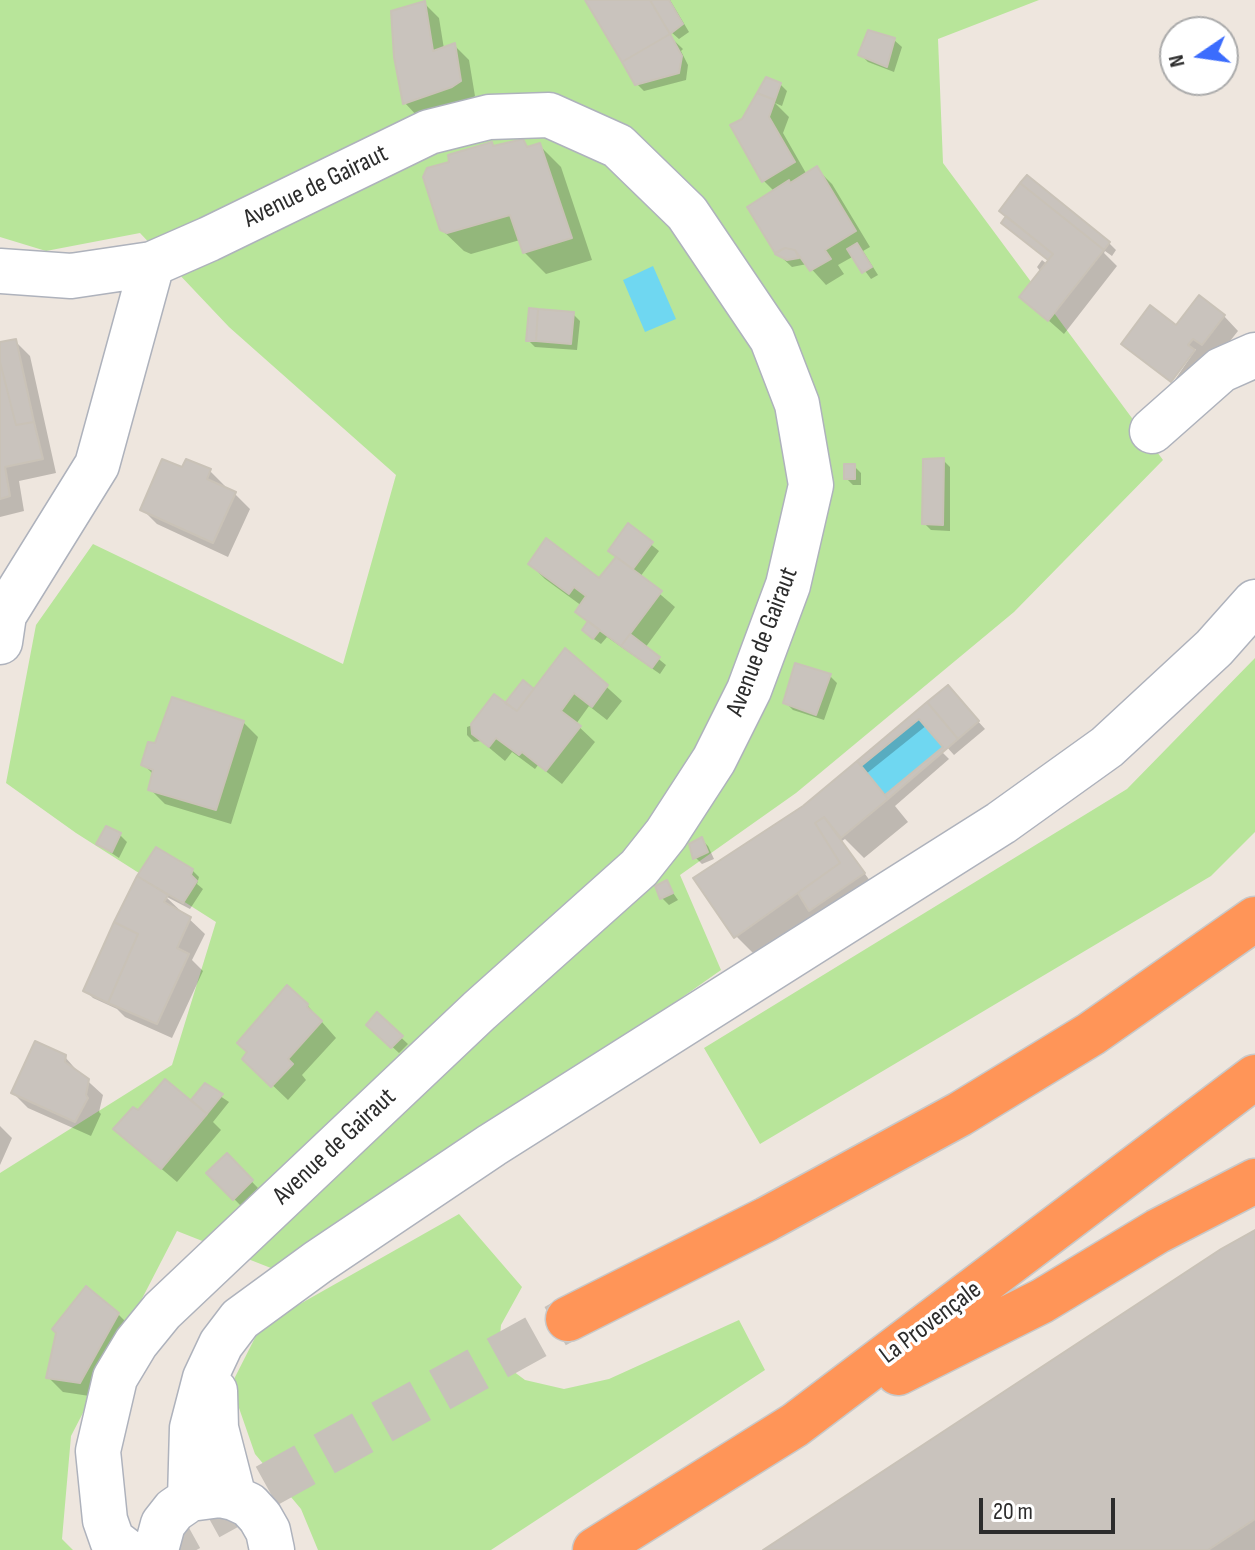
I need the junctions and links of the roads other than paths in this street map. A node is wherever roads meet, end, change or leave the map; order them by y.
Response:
1 (152, 264) junction
2 (0, 271) edge
3 (1255, 355) edge
4 (1152, 431) dead end
5 (1255, 602) edge
6 (0, 642) edge
7 (1255, 919) edge
8 (1255, 1077) edge
9 (1255, 1181) edge
10 (568, 1319) tunnel mouth
11 (221, 1344) junction
12 (795, 1425) junction
13 (234, 1498) junction
14 (190, 1499) junction
15 (273, 1549) edge
16 (125, 1550) edge
17 (156, 1550) edge
18 (595, 1550) edge

1 - 2 street, Avenue de Gairaut
1 - 6 street
1 - 16 street, Avenue de Gairaut
3 - 4 street
5 - 11 street
7 - 10 highway
8 - 12 highway, La Provençale
9 - 12 highway
11 - 13 street
11 - 14 street
12 - 18 highway, La Provençale
13 - 14 street
13 - 15 street
14 - 17 street

